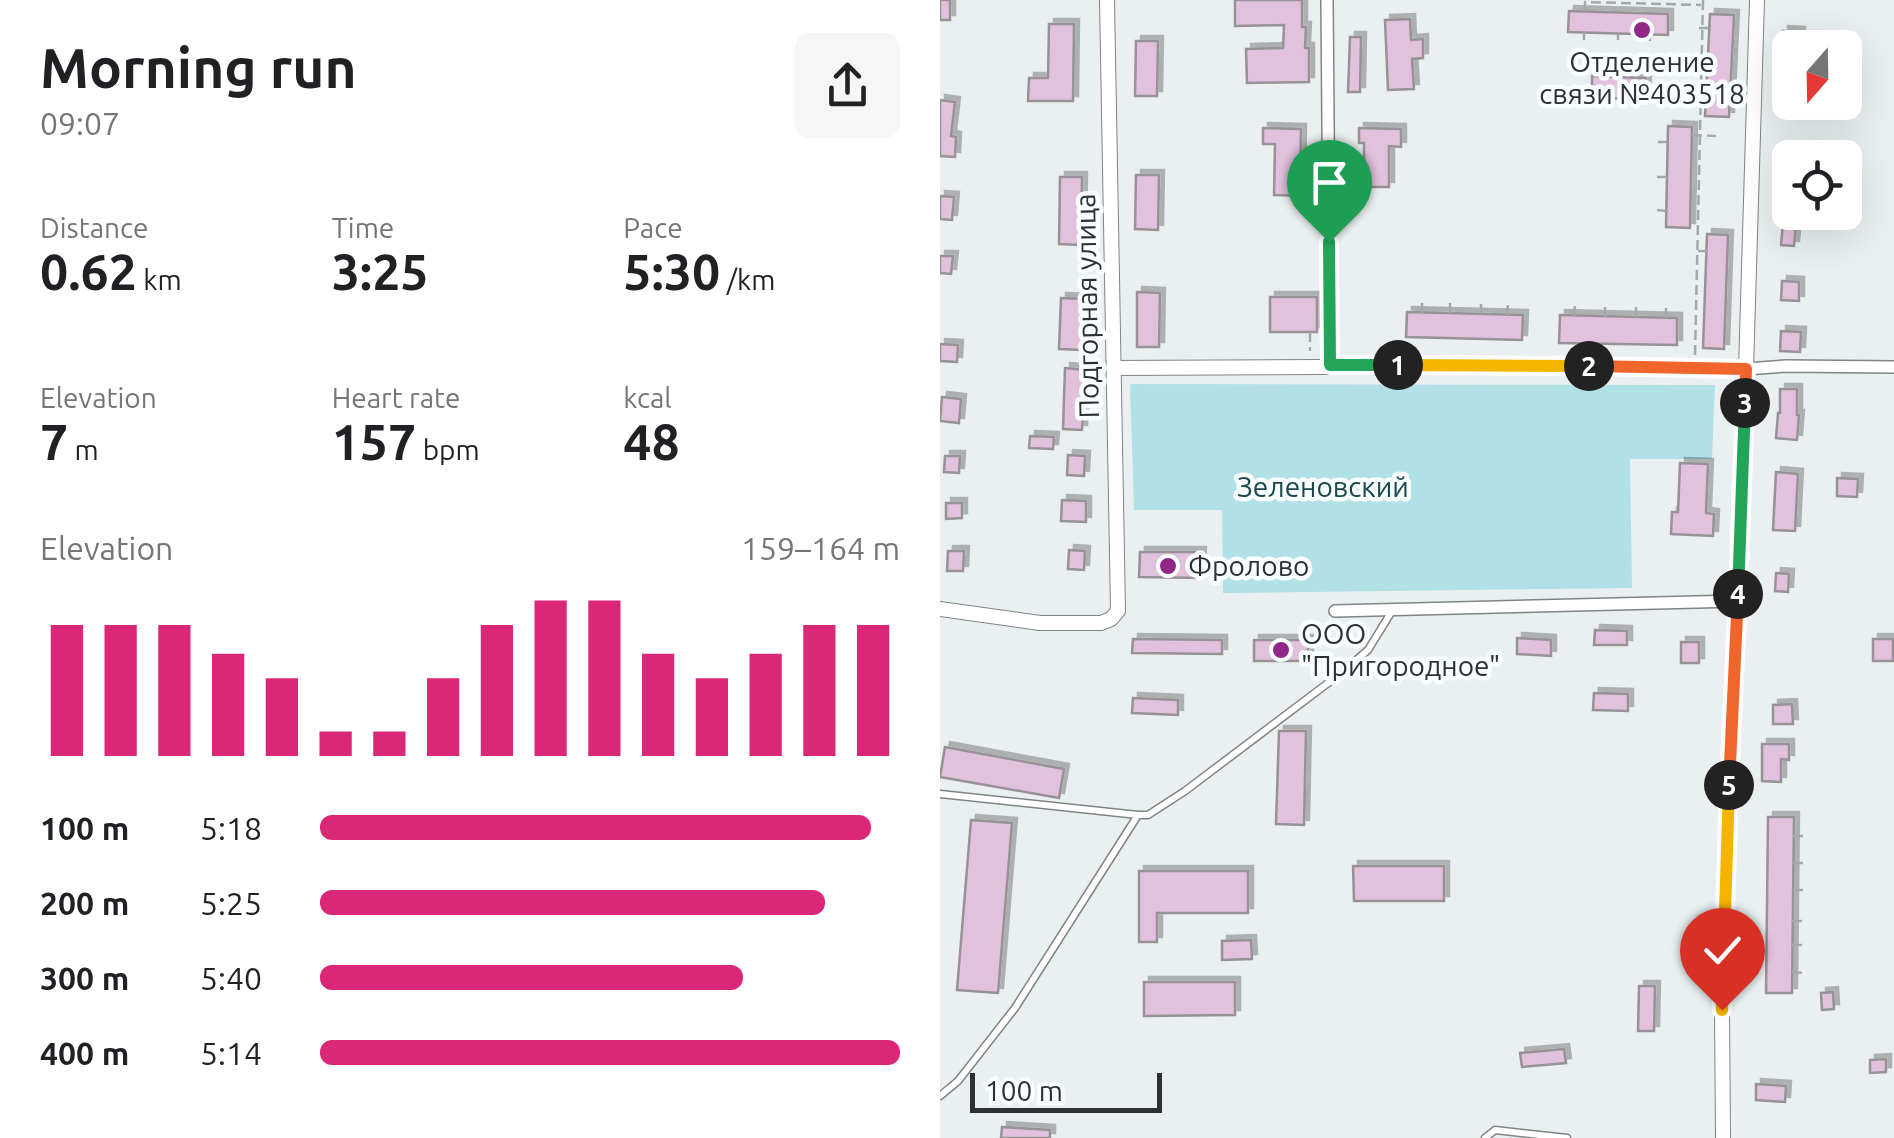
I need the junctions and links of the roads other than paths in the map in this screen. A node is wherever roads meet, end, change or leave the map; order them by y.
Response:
1 (1106, 0) edge
2 (1327, 0) edge
3 (1757, 0) edge
4 (1330, 365) junction
5 (1894, 366) edge
6 (1112, 368) junction
7 (1746, 369) junction
8 (1737, 601) junction
9 (940, 609) edge
10 (1393, 610) junction
11 (1334, 612) dead end
12 (940, 794) edge
13 (1138, 815) junction
14 (940, 1096) edge
15 (1484, 1138) edge
16 (1567, 1138) edge
17 (1723, 1138) edge

1 - 6 street, Подгорная улица
2 - 4 street
3 - 7 street
4 - 6 street
4 - 7 street
5 - 7 street
6 - 9 street, Подгорная улица
7 - 8 street
8 - 10 street
8 - 17 street
10 - 11 street
10 - 13 lane
12 - 13 lane
13 - 14 lane
15 - 16 lane

